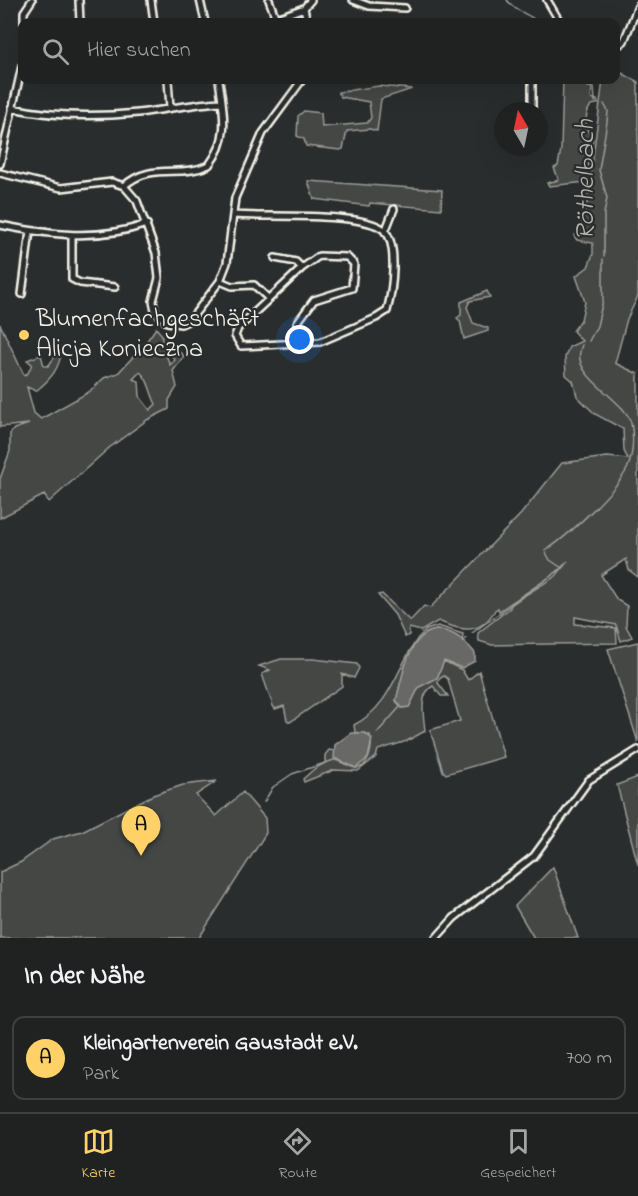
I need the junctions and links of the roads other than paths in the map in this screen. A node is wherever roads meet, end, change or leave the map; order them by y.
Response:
1 (32, 0) edge
2 (79, 0) edge
3 (151, 0) edge
4 (200, 0) edge
5 (269, 0) edge
6 (311, 0) edge
7 (353, 0) edge
8 (547, 0) edge
9 (638, 6) edge
10 (304, 8) junction
11 (405, 8) dead end
12 (24, 18) edge
13 (80, 18) edge
14 (153, 18) edge
15 (204, 18) edge
16 (276, 18) edge
17 (279, 18) edge
18 (306, 18) edge
19 (558, 18) edge
20 (620, 44) edge
21 (18, 83) edge
22 (168, 84) edge
23 (220, 84) edge
24 (299, 84) edge
25 (532, 84) edge
26 (222, 102) junction
27 (532, 102) edge
28 (12, 108) junction
29 (170, 108) junction
30 (0, 164) edge
31 (0, 173) edge
32 (124, 186) junction
33 (394, 209) dead end
34 (233, 215) junction
35 (147, 224) junction
36 (0, 225) edge
37 (30, 231) junction
38 (385, 232) junction
39 (72, 236) junction
40 (275, 258) dead end
41 (302, 268) junction
42 (220, 281) junction
43 (115, 287) dead end
44 (22, 294) dead end
45 (269, 299) junction
46 (296, 343) junction
47 (638, 750) edge
48 (436, 938) edge

1 - 12 street
2 - 13 street
3 - 14 street
4 - 15 street
5 - 16 street
6 - 10 street
7 - 11 street
8 - 19 street
9 - 20 street
10 - 17 street
10 - 18 street
21 - 28 street
22 - 29 street
23 - 26 street
24 - 34 street
25 - 27 street
26 - 29 street
26 - 32 street
28 - 29 street
28 - 30 street
31 - 32 street
32 - 35 street
33 - 38 street
34 - 38 street
34 - 42 street
35 - 39 street
35 - 42 street
36 - 37 street
37 - 39 street
37 - 44 street
38 - 46 street
39 - 43 street
40 - 41 street
41 - 45 street
41 - 46 street
42 - 45 street
45 - 46 street
47 - 48 street

